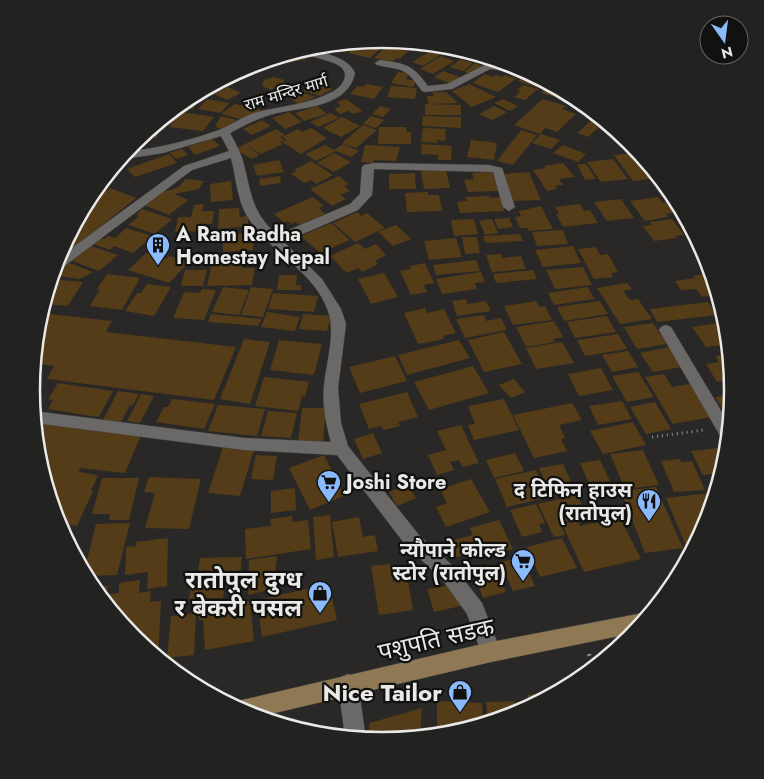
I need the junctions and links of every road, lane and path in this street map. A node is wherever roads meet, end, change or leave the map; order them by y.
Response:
1 (314, 54) edge
2 (380, 63) dead end
3 (493, 66) edge
4 (224, 132) junction
5 (235, 154) junction
6 (134, 155) edge
7 (509, 208) dead end
8 (275, 241) junction
9 (67, 258) edge
10 (666, 330) dead end
11 (42, 418) edge
12 (722, 424) edge
13 (721, 431) edge
14 (652, 437) dead end
15 (340, 449) junction
16 (630, 625) edge
17 (491, 652) junction
18 (348, 684) junction
19 (255, 707) edge
20 (355, 731) edge

1 - 4 street, राम मन्दिर मार्ग
2 - 3 street
4 - 5 street
4 - 6 street
5 - 8 street
5 - 9 street
7 - 8 street
8 - 15 street
10 - 12 street
11 - 15 street
13 - 14 path
15 - 17 street
16 - 17 main road, पशुपति सडक
17 - 18 main road, पशुपति सडक
18 - 19 main road, पशुपति सडक
18 - 20 street

